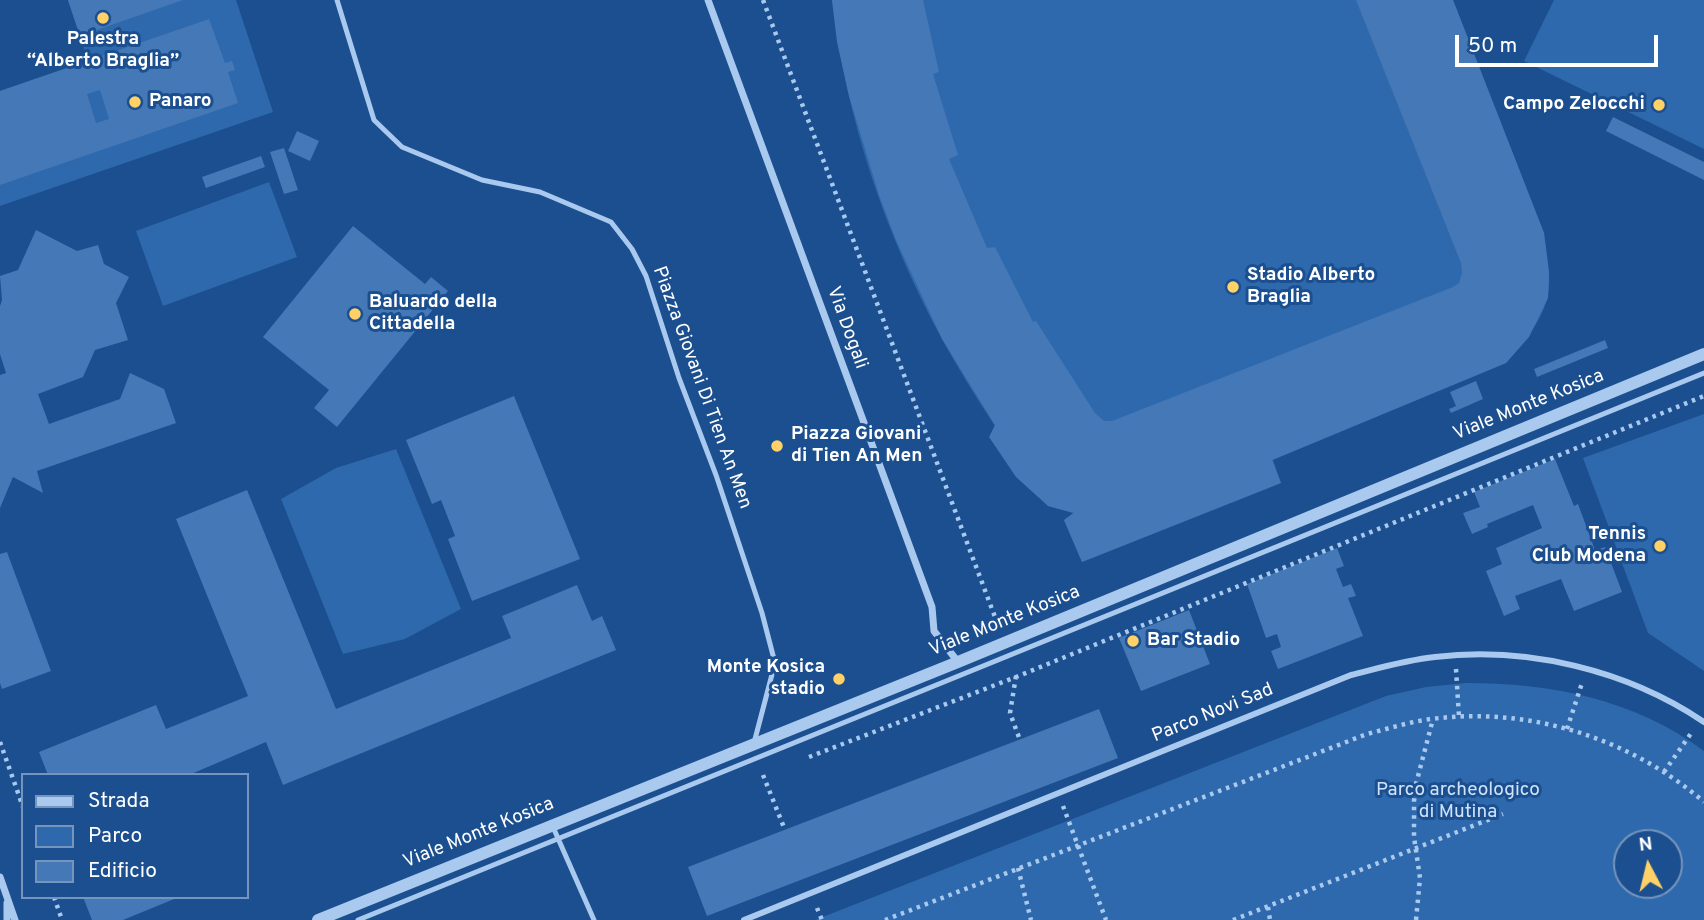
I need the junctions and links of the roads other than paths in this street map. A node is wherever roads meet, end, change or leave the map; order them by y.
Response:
1 (337, 0) edge
2 (708, 0) edge
3 (1704, 354) edge
4 (1704, 373) edge
5 (1007, 649) junction
6 (958, 662) junction
7 (1702, 721) edge
8 (754, 743) junction
9 (552, 825) junction
10 (558, 839) junction
11 (0, 877) edge
12 (7, 895) junction
13 (348, 914) edge
14 (7, 920) edge
15 (15, 920) edge
16 (318, 920) edge
17 (358, 920) edge
18 (594, 920) edge
19 (744, 920) edge

1 - 8 lane, Piazza Giovani Di Tien An Men
2 - 6 street, Via Dogali
3 - 5 street, Viale Monte Kosica
4 - 5 lane, Viale Monte Kosica
5 - 6 street, Viale Monte Kosica
5 - 10 lane, Viale Monte Kosica
6 - 8 street, Viale Monte Kosica
7 - 19 street, Parco Novi Sad
8 - 9 street, Viale Monte Kosica
9 - 10 lane
9 - 13 street, Viale Monte Kosica
10 - 17 lane, Viale Monte Kosica
10 - 18 lane
11 - 12 street
12 - 14 street
12 - 15 street
13 - 16 street, Viale Monte Kosica

